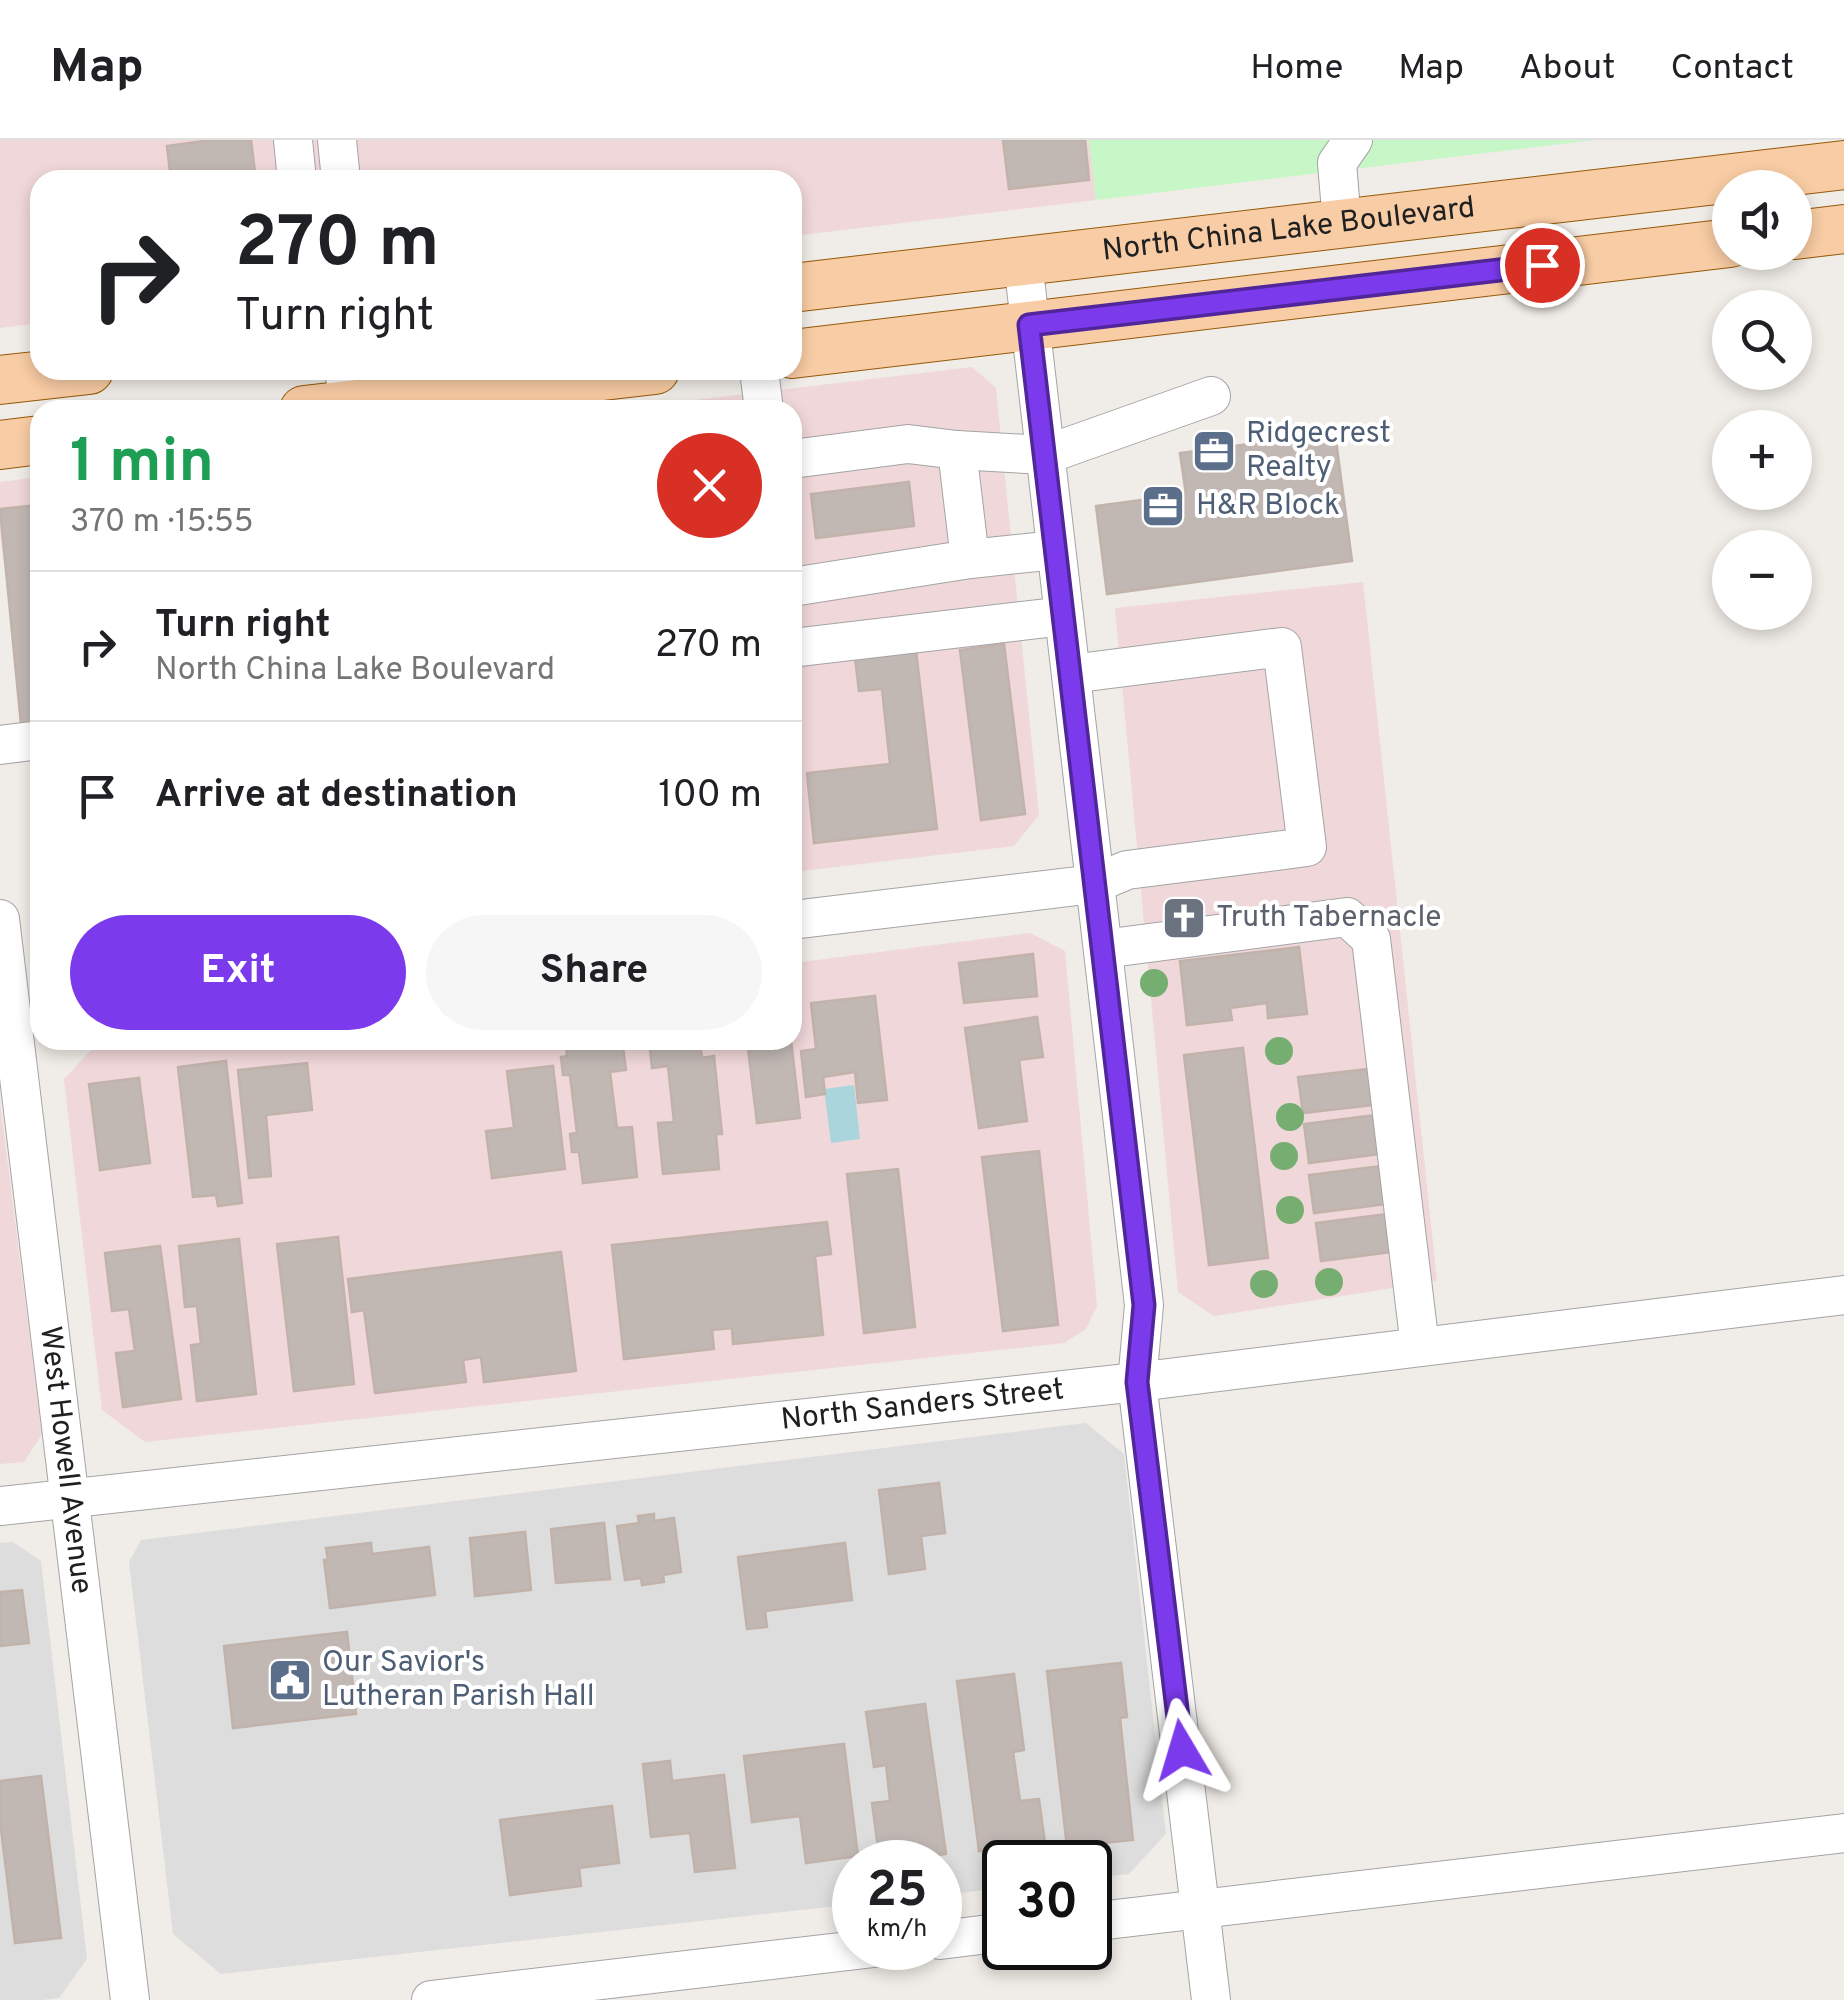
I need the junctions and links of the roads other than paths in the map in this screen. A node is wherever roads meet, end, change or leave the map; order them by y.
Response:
1 (293, 140) edge
2 (336, 140) edge
3 (1353, 140) edge
4 (1844, 165) edge
5 (297, 170) edge
6 (340, 170) edge
7 (1342, 223) junction
8 (1844, 229) edge
9 (1812, 233) edge
10 (1712, 245) edge
11 (1023, 262) junction
12 (802, 287) edge
13 (1029, 325) junction
14 (802, 353) edge
15 (30, 377) edge
16 (0, 380) edge
17 (606, 380) edge
18 (1211, 396) dead end
19 (518, 398) edge
20 (337, 399) edge
21 (30, 441) edge
22 (0, 445) edge
23 (957, 450) junction
24 (1045, 456) junction
25 (802, 458) edge
26 (1056, 550) junction
27 (970, 559) junction
28 (802, 585) edge
29 (1064, 616) junction
30 (802, 647) edge
31 (1071, 674) junction
32 (30, 741) edge
33 (0, 745) edge
34 (1094, 884) junction
35 (802, 919) edge
36 (0, 920) edge
37 (1103, 949) junction
38 (17, 1015) edge
39 (1844, 1296) edge
40 (1420, 1347) junction
41 (1137, 1382) junction
42 (68, 1499) junction
43 (0, 1506) edge
44 (1844, 1833) edge
45 (1201, 1908) junction
46 (1112, 1919) edge
47 (832, 1953) edge
48 (130, 2000) edge
49 (431, 2000) edge
50 (1211, 2000) edge

1 - 5 street
2 - 6 street
3 - 7 street
4 - 7 main road, North China Lake Boulevard
7 - 11 main road, North China Lake Boulevard
8 - 9 main road
10 - 13 main road
11 - 12 main road, North China Lake Boulevard
11 - 13 street
13 - 14 main road
13 - 24 street
15 - 16 main road
17 - 19 main road
18 - 24 street
19 - 20 main road
21 - 22 main road
23 - 24 street
23 - 25 street
23 - 27 street
24 - 26 street
26 - 27 street
26 - 29 street
27 - 28 street
29 - 30 street
29 - 31 street
31 - 34 street
31 - 34 street
32 - 33 street
34 - 35 street
34 - 37 street
36 - 38 street, West Howell Avenue
37 - 40 street
37 - 41 street
38 - 42 street, West Howell Avenue
39 - 40 street, North Sanders Street
40 - 41 street, North Sanders Street
41 - 42 street, North Sanders Street
41 - 45 street
42 - 43 street, North Sanders Street
42 - 48 street, West Howell Avenue
44 - 45 street
45 - 46 street
45 - 50 street
47 - 49 street

